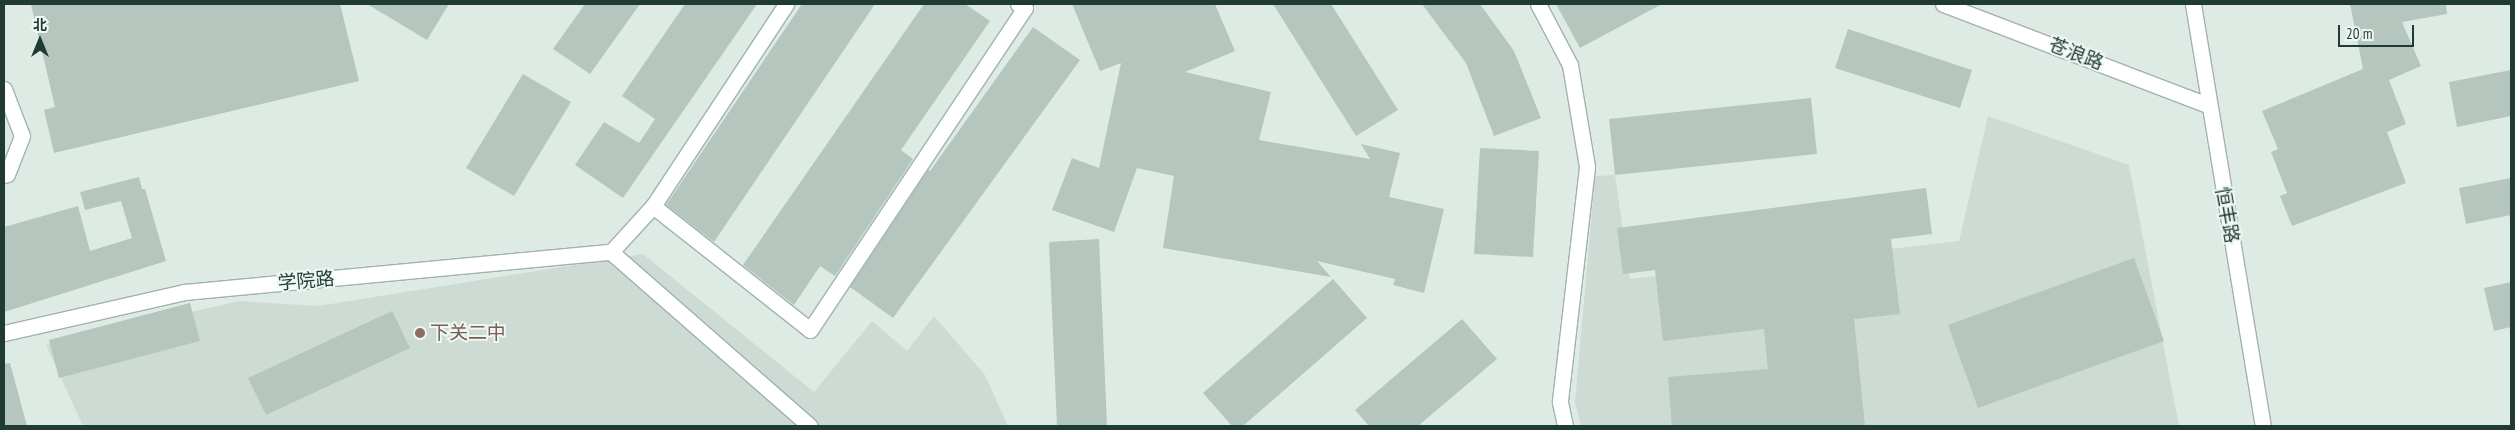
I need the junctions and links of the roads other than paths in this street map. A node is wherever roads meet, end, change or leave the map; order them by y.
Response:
1 (786, 4) edge
2 (1018, 4) edge
3 (1538, 4) edge
4 (1943, 4) edge
5 (2193, 4) edge
6 (4, 88) edge
7 (2208, 104) junction
8 (4, 176) edge
9 (653, 206) junction
10 (611, 252) junction
11 (4, 333) edge
12 (810, 426) edge
13 (1565, 426) edge
14 (2263, 426) edge

1 - 9 street
2 - 9 street
3 - 13 street
4 - 7 street, 苍浪路
5 - 7 street, 恒丰路
6 - 8 street
7 - 14 street, 恒丰路
9 - 10 street
10 - 11 street, 学院路
10 - 12 street

